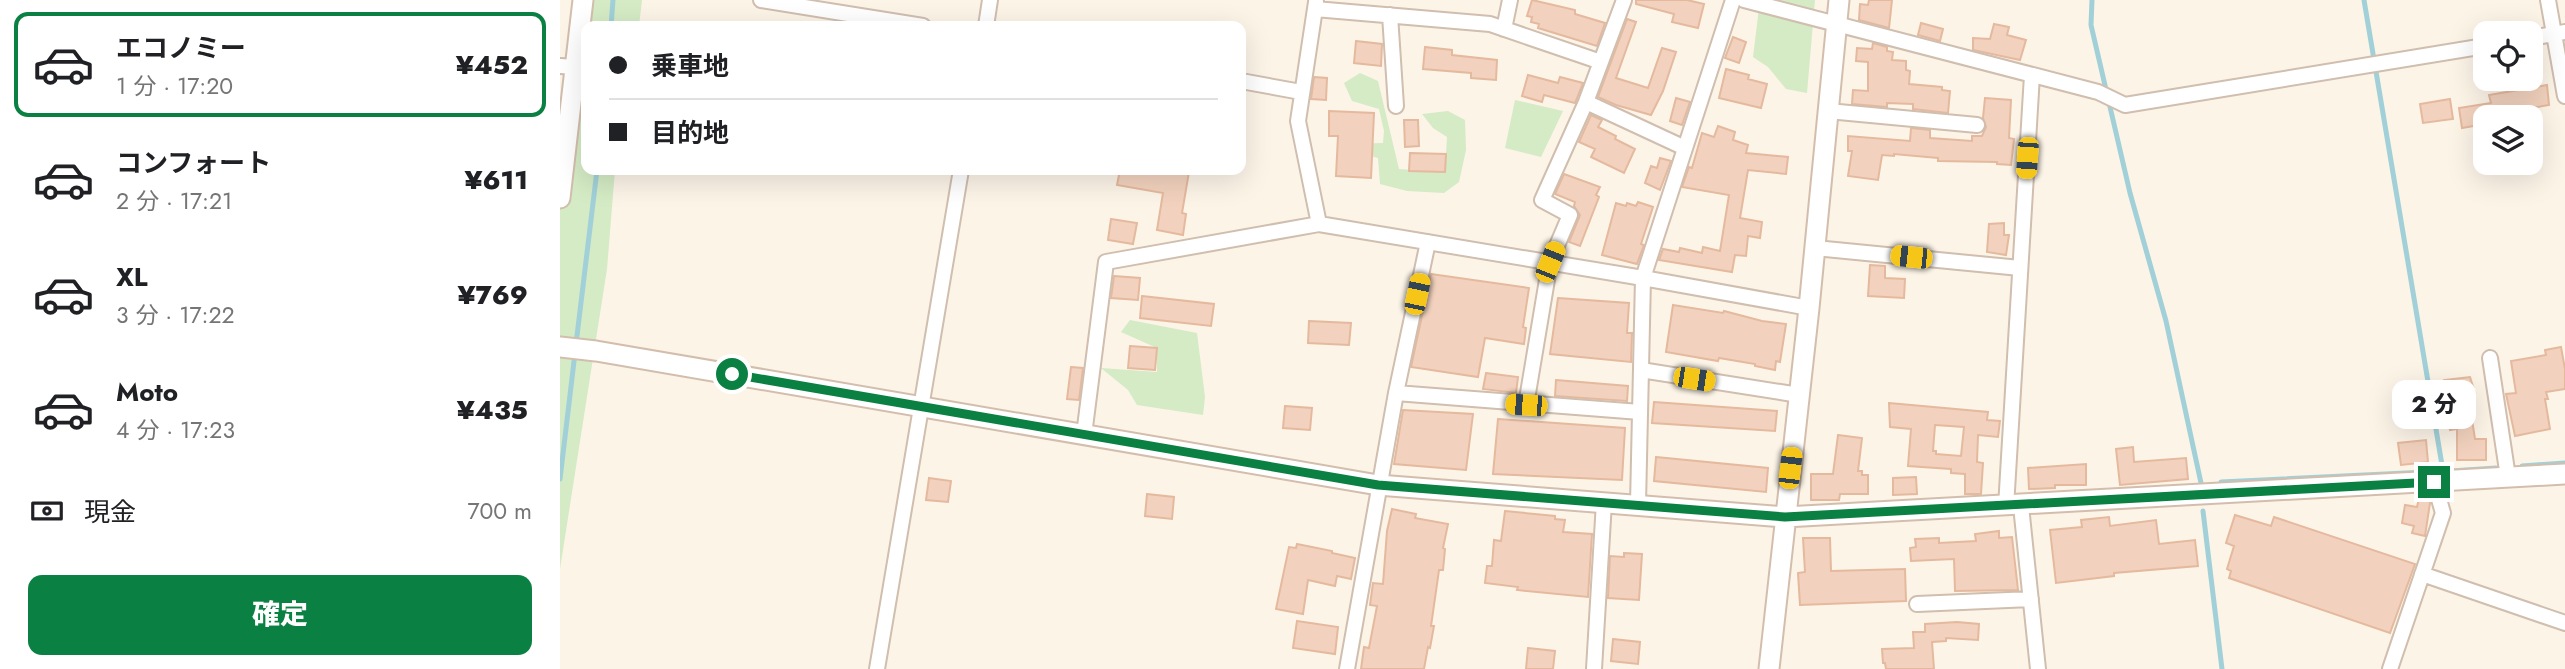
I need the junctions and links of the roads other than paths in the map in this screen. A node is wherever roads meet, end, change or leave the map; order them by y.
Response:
1 (583, 0) edge
2 (761, 0) edge
3 (990, 0) edge
4 (1510, 0) edge
5 (1624, 0) edge
6 (1733, 0) edge
7 (1744, 0) edge
8 (1839, 0) edge
9 (2548, 0) edge
10 (1316, 4) edge
11 (1390, 15) junction
12 (891, 21) edge
13 (987, 21) edge
14 (1836, 23) junction
15 (1504, 29) junction
16 (2559, 34) edge
17 (2473, 48) edge
18 (1601, 62) junction
19 (568, 66) edge
20 (2032, 75) junction
21 (1246, 82) edge
22 (1301, 92) junction
23 (2565, 96) edge
24 (1586, 102) junction
25 (1396, 106) dead end
26 (1828, 111) junction
27 (1977, 125) dead end
28 (1685, 148) junction
29 (960, 175) edge
30 (560, 192) edge
31 (1319, 224) junction
32 (1428, 242) junction
33 (1815, 248) junction
34 (1550, 262) junction
35 (2020, 268) junction
36 (1643, 278) junction
37 (1809, 308) junction
38 (560, 347) edge
39 (2490, 358) dead end
40 (1641, 370) junction
41 (1396, 393) junction
42 (1799, 395) junction
43 (1526, 405) junction
44 (921, 407) junction
45 (1640, 412) junction
46 (1084, 435) junction
47 (2565, 474) edge
48 (2508, 477) junction
49 (2434, 482) junction
50 (1378, 485) junction
51 (1604, 502) junction
52 (1638, 504) junction
53 (2013, 506) junction
54 (1785, 517) junction
55 (2423, 574) junction
56 (2031, 599) junction
57 (1917, 604) dead end
58 (2565, 623) edge
59 (877, 669) edge
60 (1347, 669) edge
61 (1594, 669) edge
62 (1769, 669) edge
63 (2038, 669) edge
64 (2390, 669) edge

1 - 19 street
2 - 12 street
3 - 13 street
4 - 15 street
5 - 18 street
6 - 28 street
7 - 14 street
8 - 14 street
9 - 16 street
10 - 11 street
10 - 22 street
11 - 15 street
11 - 25 street
14 - 20 street
14 - 26 street
15 - 18 street
16 - 23 street
17 - 20 street
18 - 24 street
19 - 30 street
20 - 35 street
21 - 22 street
22 - 31 street
24 - 28 street
24 - 34 street
26 - 27 street
26 - 33 street
28 - 36 street
29 - 44 street
31 - 32 street
31 - 46 street
32 - 34 street
32 - 41 street
33 - 35 street
33 - 37 street
34 - 36 street
34 - 43 street
35 - 53 street
36 - 37 street
36 - 40 street
37 - 42 street
38 - 44 street
39 - 48 street
40 - 42 street
40 - 45 street
41 - 43 street
41 - 50 street
42 - 54 street
43 - 45 street
44 - 46 street
44 - 59 street
45 - 52 street
46 - 50 street
47 - 48 street
48 - 49 street
49 - 53 street
49 - 55 street
50 - 51 street
50 - 60 street
51 - 52 street
51 - 61 street
52 - 54 street
53 - 54 street
53 - 56 street
54 - 62 street
55 - 58 street
55 - 64 street
56 - 57 street
56 - 63 street

